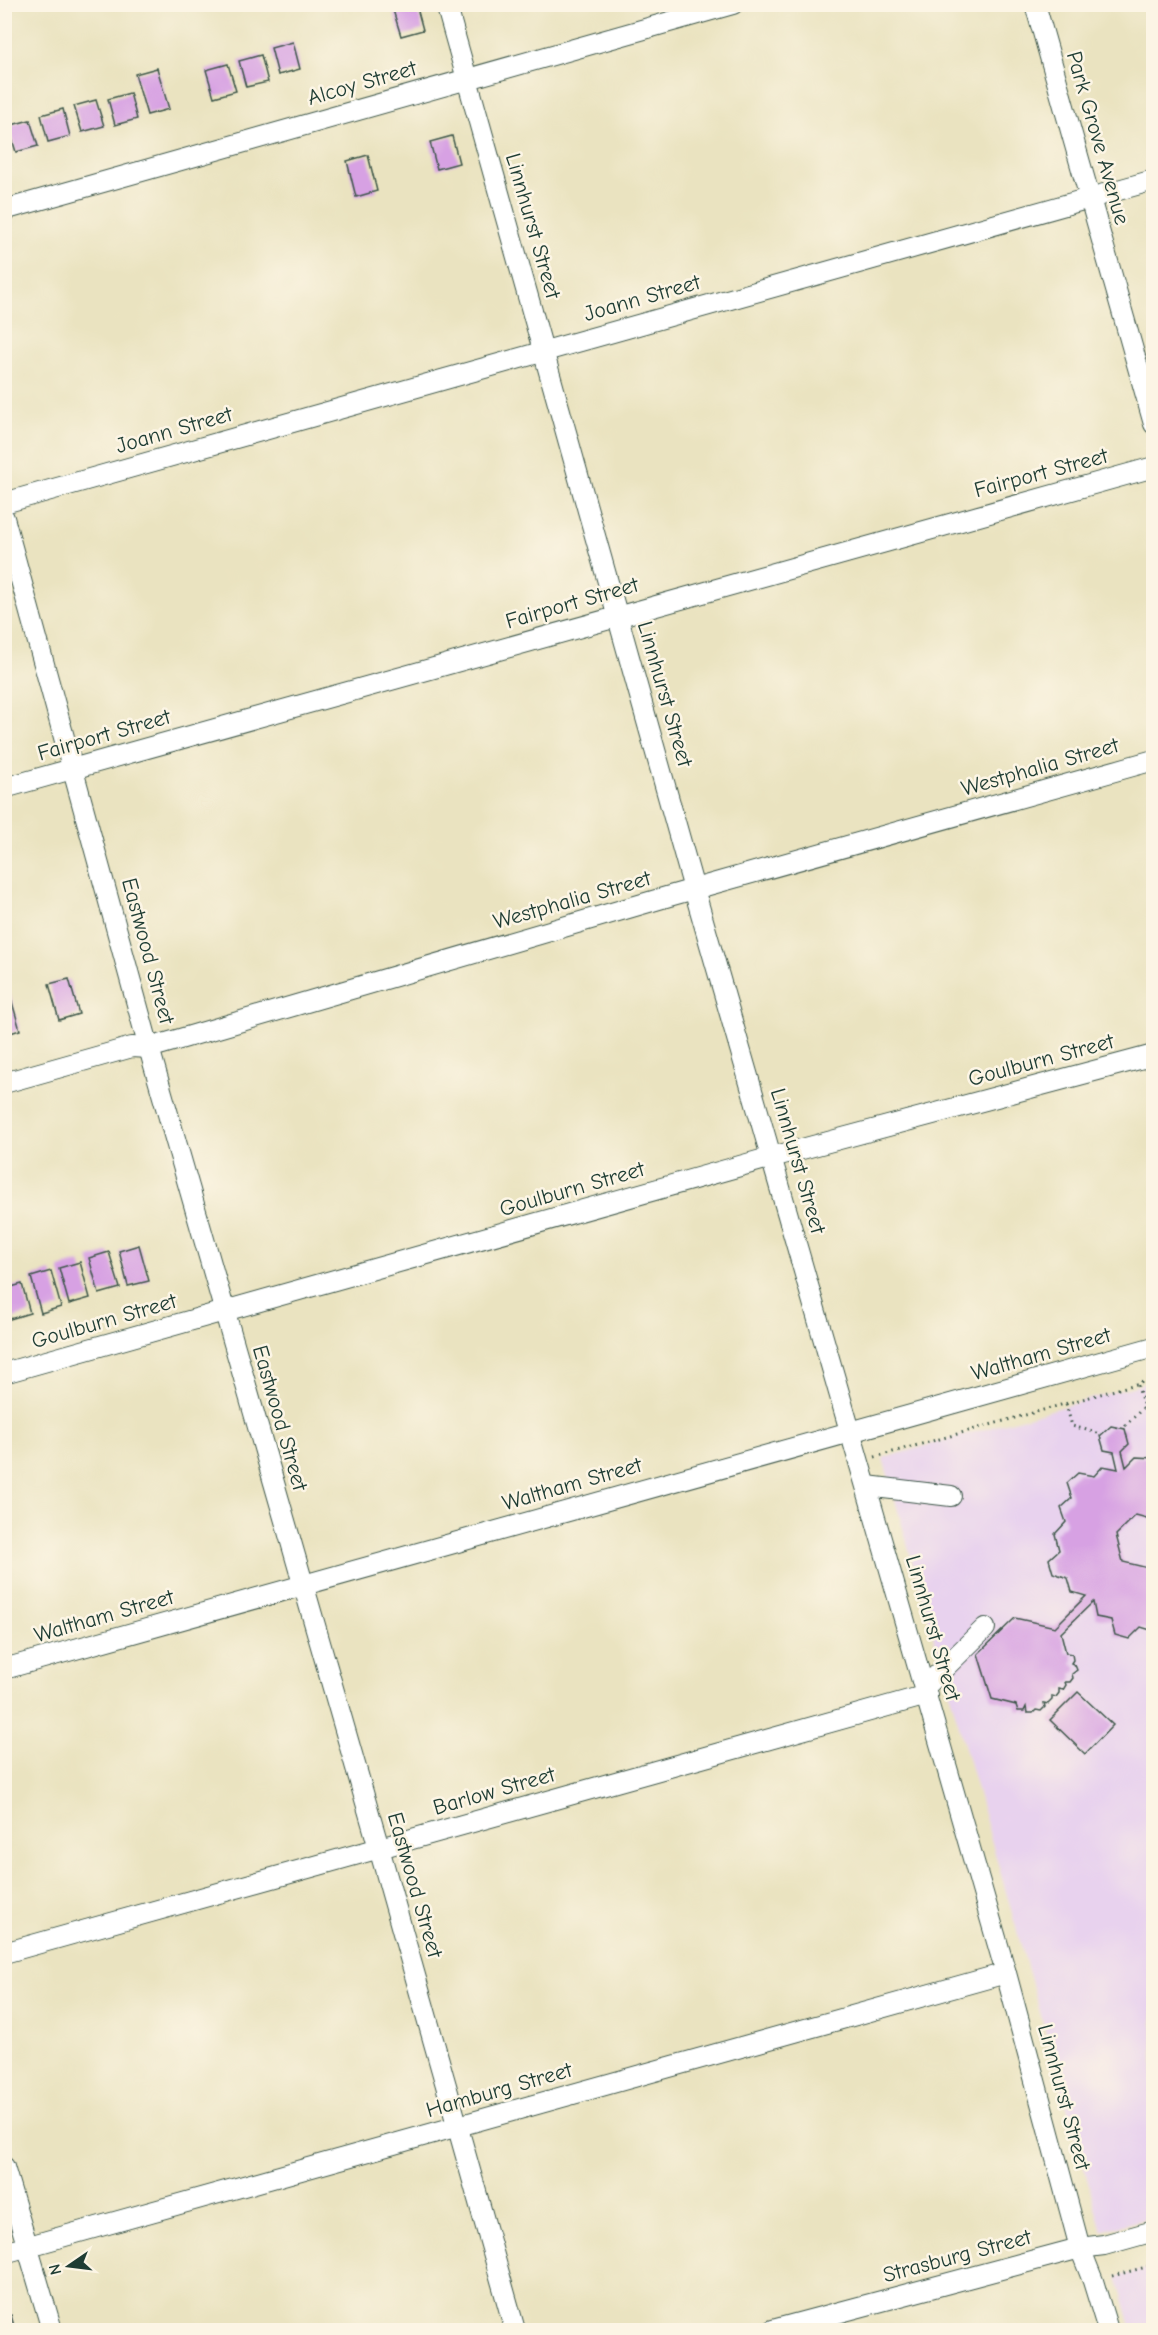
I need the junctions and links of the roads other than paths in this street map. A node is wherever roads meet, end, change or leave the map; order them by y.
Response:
1 (446, 4) edge
2 (733, 4) edge
3 (1035, 4) edge
4 (467, 79) junction
5 (1154, 180) edge
6 (1090, 198) junction
7 (4, 210) edge
8 (543, 350) junction
9 (1154, 424) edge
10 (1154, 467) edge
11 (4, 503) edge
12 (4, 518) edge
13 (618, 616) junction
14 (1154, 760) edge
15 (73, 770) junction
16 (4, 788) edge
17 (694, 890) junction
18 (149, 1048) junction
19 (1154, 1055) edge
20 (4, 1083) edge
21 (772, 1157) junction
22 (224, 1312) junction
23 (1154, 1347) edge
24 (4, 1373) edge
25 (851, 1431) junction
26 (867, 1486) junction
27 (951, 1496) dead end
28 (303, 1585) junction
29 (985, 1628) dead end
30 (4, 1669) edge
31 (926, 1691) junction
32 (379, 1848) junction
33 (4, 1953) edge
34 (1006, 1973) junction
35 (458, 2126) junction
36 (4, 2167) edge
37 (1154, 2231) edge
38 (28, 2247) junction
39 (1080, 2248) junction
40 (4, 2253) edge
41 (52, 2331) edge
42 (515, 2331) edge
43 (773, 2331) edge
44 (1108, 2331) edge

1 - 4 street, Linnhurst Street
2 - 4 street, Alcoy Street
3 - 6 street, Park Grove Avenue
4 - 7 street, Alcoy Street
4 - 8 street, Linnhurst Street
5 - 6 street, Joann Street
6 - 8 street, Joann Street
6 - 9 street, Park Grove Avenue
8 - 11 street, Joann Street
8 - 13 street, Linnhurst Street
10 - 13 street, Fairport Street
12 - 15 street, Eastwood Street
13 - 15 street, Fairport Street
13 - 17 street, Linnhurst Street
14 - 17 street, Westphalia Street
15 - 16 street, Fairport Street
15 - 18 street, Eastwood Street
17 - 18 street, Westphalia Street
17 - 21 street, Linnhurst Street
18 - 20 street, Westphalia Street
18 - 22 street, Eastwood Street
19 - 21 street, Goulburn Street
21 - 22 street, Goulburn Street
21 - 25 street, Linnhurst Street
22 - 24 street, Goulburn Street
22 - 28 street, Eastwood Street
23 - 25 street, Waltham Street
25 - 26 street, Linnhurst Street
25 - 28 street, Waltham Street
26 - 27 street
26 - 31 street, Linnhurst Street
28 - 30 street, Waltham Street
28 - 32 street, Eastwood Street
29 - 31 street
31 - 32 street, Barlow Street
31 - 34 street, Linnhurst Street
32 - 33 street, Barlow Street
32 - 35 street, Eastwood Street
34 - 35 street, Hamburg Street
34 - 39 street, Linnhurst Street
35 - 38 street, Hamburg Street
35 - 42 street, Eastwood Street
36 - 38 street
37 - 39 street, Strasburg Street
38 - 40 street, Hamburg Street
38 - 41 street
39 - 43 street, Strasburg Street
39 - 44 street, Linnhurst Street

